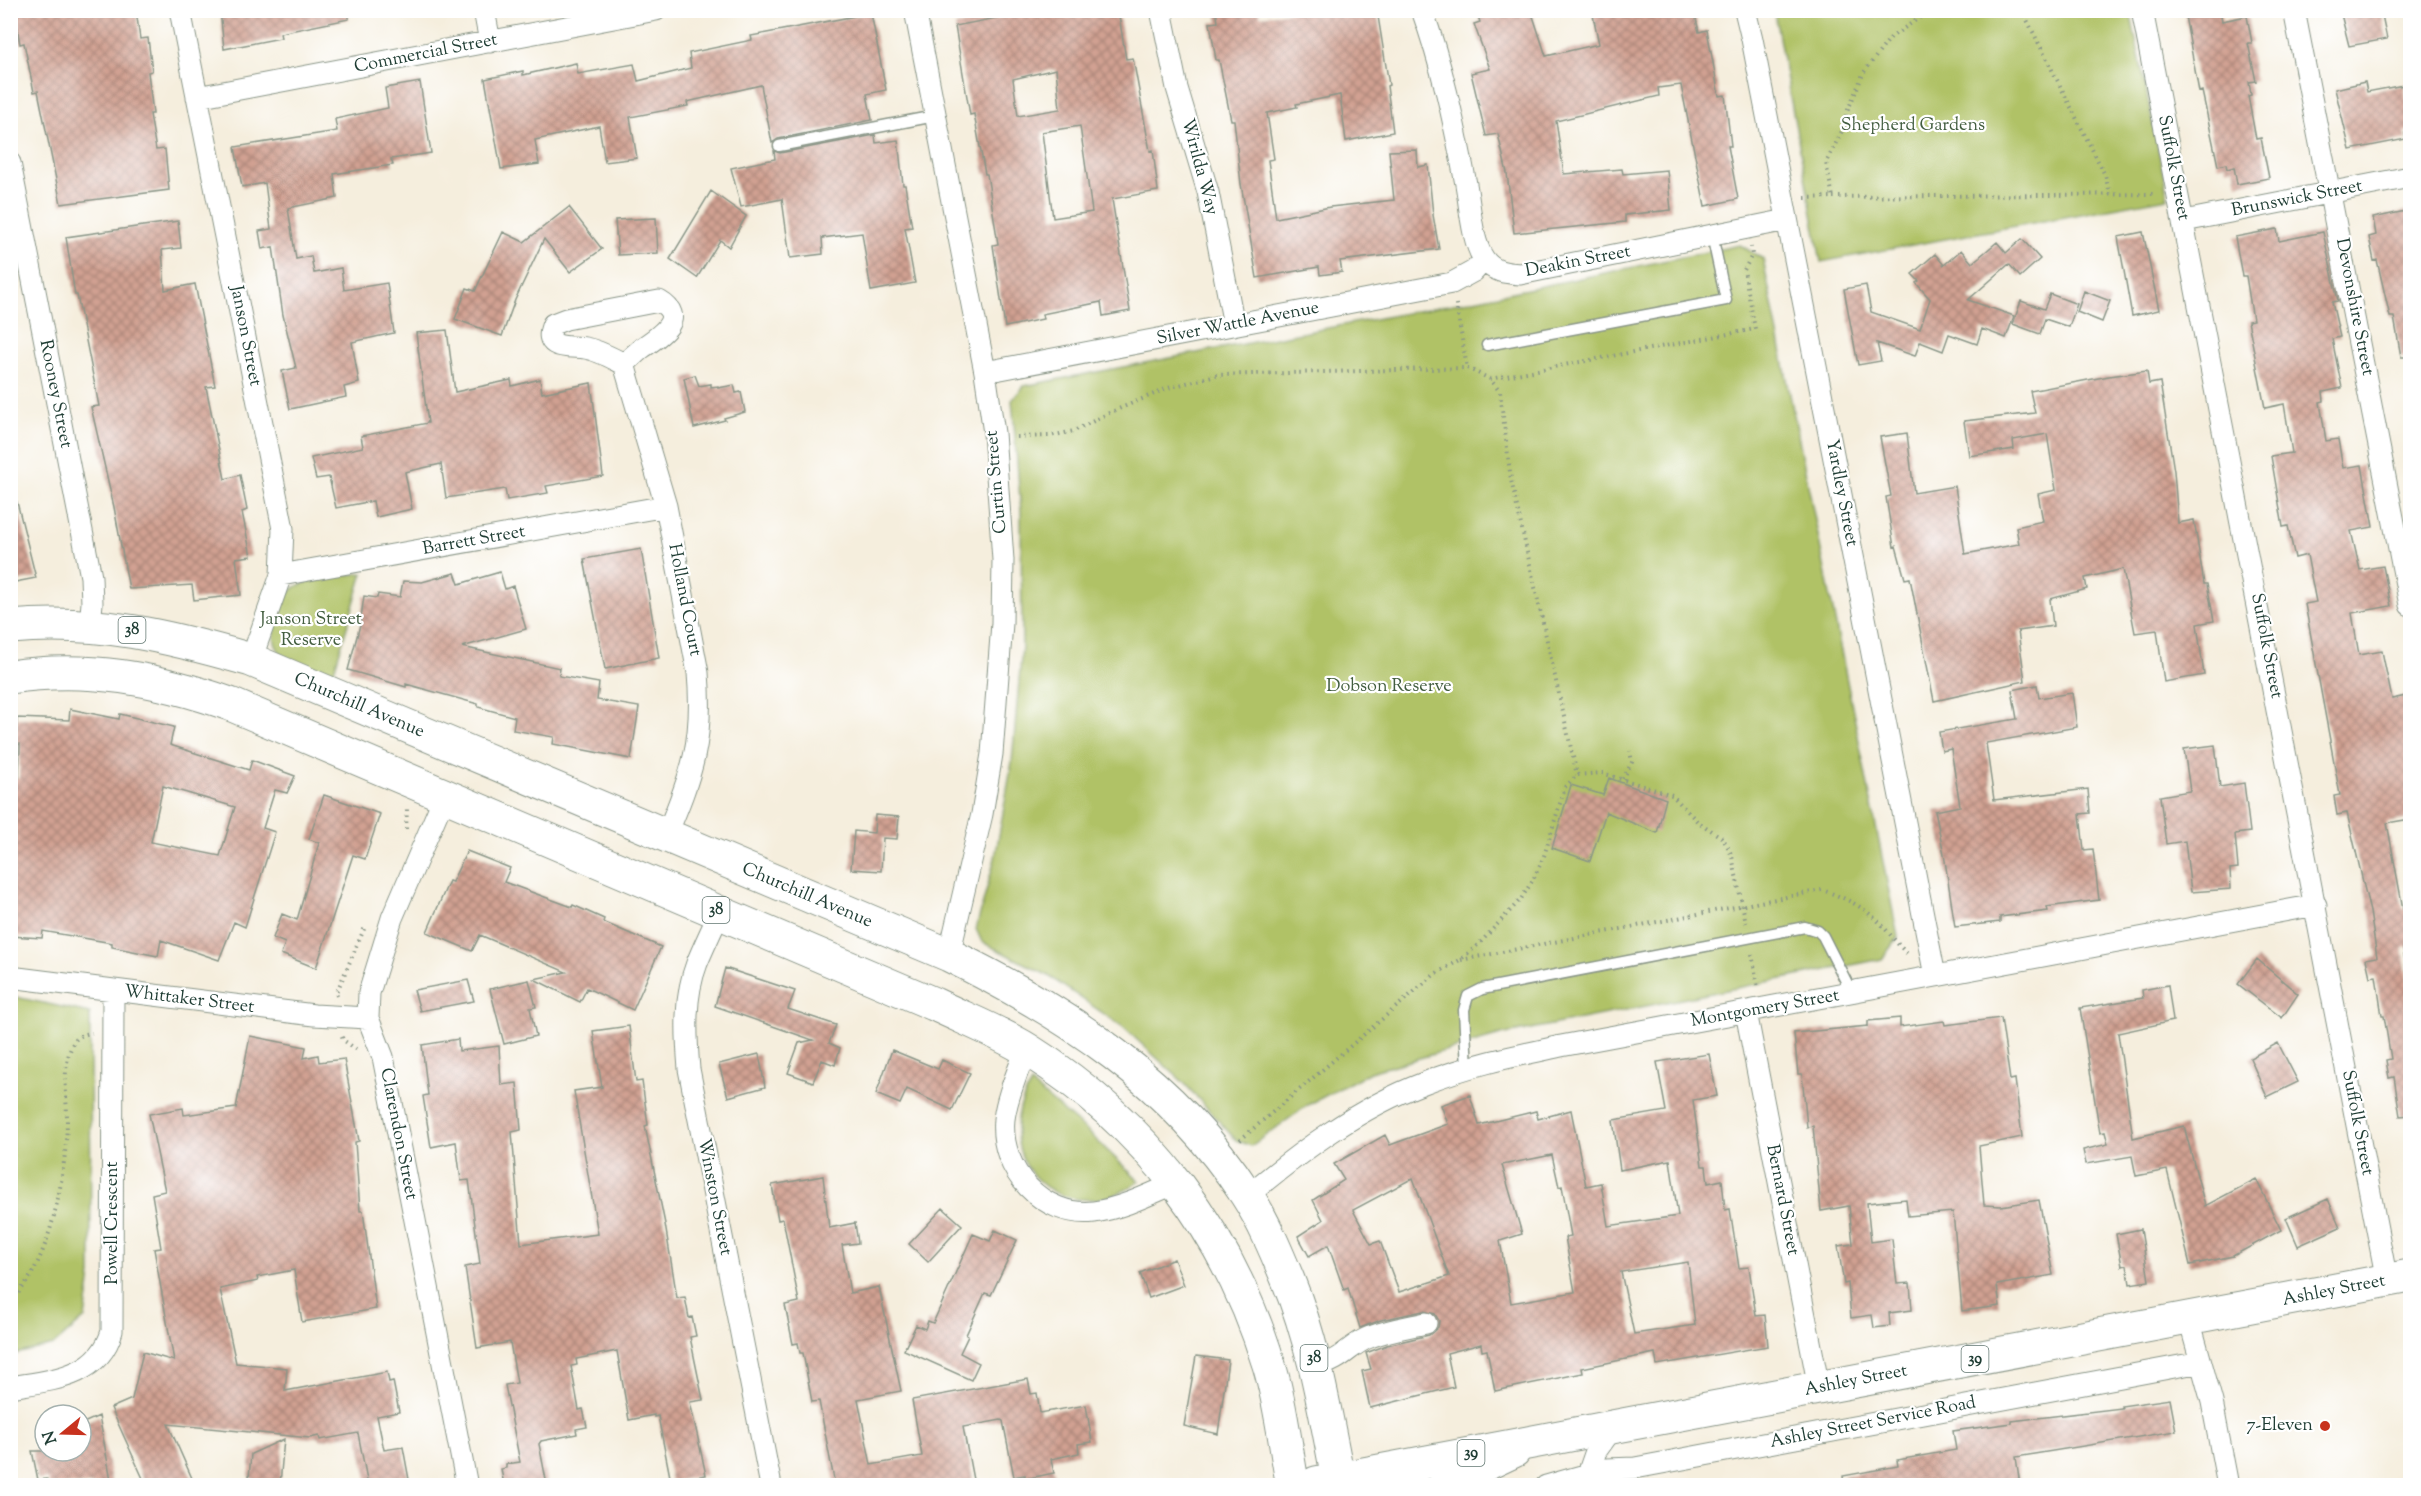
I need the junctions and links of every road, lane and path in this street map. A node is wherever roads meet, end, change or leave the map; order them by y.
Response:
1 (180, 10) edge
2 (484, 10) edge
3 (656, 10) edge
4 (915, 10) edge
5 (1161, 10) edge
6 (1422, 10) edge
7 (1744, 10) edge
8 (1931, 10) edge
9 (2022, 10) edge
10 (2142, 10) edge
11 (2294, 10) edge
12 (490, 42) junction
13 (197, 97) junction
14 (935, 116) junction
15 (779, 146) dead end
16 (10, 163) edge
17 (2410, 177) edge
18 (2330, 192) junction
19 (2110, 194) junction
20 (2178, 194) junction
21 (1833, 197) junction
22 (1783, 198) junction
23 (1787, 220) junction
24 (2184, 221) junction
25 (1747, 228) junction
26 (1712, 235) junction
27 (1484, 260) junction
28 (1452, 283) junction
29 (1234, 325) junction
30 (1487, 345) dead end
31 (624, 364) junction
32 (1467, 368) junction
33 (985, 372) junction
34 (1490, 379) junction
35 (994, 433) junction
36 (666, 506) junction
37 (281, 575) junction
38 (2410, 604) edge
39 (90, 625) junction
40 (10, 627) edge
41 (250, 660) junction
42 (85, 672) junction
43 (10, 677) edge
44 (230, 704) junction
45 (465, 752) junction
46 (1630, 752) dead end
47 (1577, 775) dead end
48 (1623, 779) dead end
49 (445, 795) junction
50 (666, 836) junction
51 (703, 852) junction
52 (684, 896) junction
53 (2316, 905) junction
54 (720, 912) junction
55 (949, 955) junction
56 (1912, 956) dead end
57 (1460, 960) dead end
58 (1935, 976) junction
59 (10, 977) edge
60 (114, 991) junction
61 (1852, 993) junction
62 (934, 1004) junction
63 (1050, 1008) junction
64 (1746, 1012) junction
65 (368, 1018) junction
66 (113, 1030) junction
67 (1026, 1049) junction
68 (1467, 1068) junction
69 (1224, 1163) junction
70 (1176, 1182) junction
71 (1247, 1196) junction
72 (1209, 1229) junction
73 (2399, 1279) edge
74 (10, 1301) edge
75 (2188, 1319) junction
76 (1426, 1323) dead end
77 (2201, 1362) junction
78 (1316, 1366) junction
79 (10, 1387) edge
80 (1819, 1388) junction
81 (1614, 1426) junction
82 (1540, 1440) junction
83 (1588, 1474) junction
84 (1338, 1482) edge
85 (466, 1485) edge
86 (771, 1485) edge
87 (1293, 1485) edge
88 (1302, 1485) edge
89 (1443, 1485) edge
90 (1546, 1485) edge
91 (2228, 1485) edge

1 - 13 street, Janson Street
2 - 12 street
3 - 12 street, Commercial Street
4 - 14 street, Curtin Street
5 - 29 street, Wirilda Way
6 - 27 street
7 - 22 street, Yardley Street
8 - 21 path
9 - 19 path
10 - 20 street, Suffolk Street
11 - 18 street, Devonshire Street
12 - 13 street, Commercial Street
13 - 37 street, Janson Street
14 - 15 lane
14 - 33 street, Curtin Street
16 - 39 street, Rooney Street
17 - 18 street, Brunswick Street
18 - 24 street, Brunswick Street
18 - 38 street, Devonshire Street
19 - 20 path
19 - 21 path
20 - 24 street, Suffolk Street
21 - 22 path
22 - 23 street, Yardley Street
23 - 25 street, Deakin Street
23 - 58 street, Yardley Street
24 - 53 street, Suffolk Street
25 - 26 street, Deakin Street
25 - 34 path
26 - 27 street, Deakin Street
26 - 30 lane
27 - 28 street, Silver Wattle Avenue
28 - 29 street, Silver Wattle Avenue
28 - 32 path
29 - 33 street, Silver Wattle Avenue
31 - 31 street
31 - 36 street, Holland Court
32 - 34 path
32 - 35 path
33 - 35 street, Curtin Street
34 - 47 path
35 - 55 street, Curtin Street
36 - 37 street, Barrett Street
36 - 50 street, Holland Court
37 - 41 street, Janson Street
39 - 40 main road, Churchill Avenue / 38
39 - 41 main road, Churchill Avenue / 38
39 - 42 main road
41 - 44 main road
41 - 45 main road, Churchill Avenue / 38
42 - 43 main road, 38
42 - 44 main road, 38
44 - 49 main road, 38
45 - 49 main road
45 - 50 main road, Churchill Avenue / 38
46 - 48 path
49 - 52 main road, 38
49 - 65 street, Clarendon Street
50 - 51 main road, Churchill Avenue / 38
51 - 52 main road
51 - 55 main road, Churchill Avenue / 38
52 - 54 main road, 38
53 - 58 street, Montgomery Street
53 - 73 street, Suffolk Street
54 - 62 main road, 38
54 - 86 street, Winston Street
55 - 62 main road
55 - 63 main road, Churchill Avenue / 38
56 - 57 path
58 - 61 street, Montgomery Street
59 - 60 street, Whittaker Street
60 - 65 street, Whittaker Street
60 - 66 street, Powell Crescent
61 - 64 street, Montgomery Street
61 - 68 lane
62 - 67 main road, 38
63 - 67 main road
63 - 69 main road, Churchill Avenue / 38
64 - 68 street, Montgomery Street
64 - 80 street, Bernard Street
65 - 85 street, Clarendon Street
66 - 74 path
66 - 79 street, Powell Crescent
67 - 70 main road, 38
67 - 70 street
68 - 71 street, Montgomery Street
69 - 70 main road
69 - 71 main road, Churchill Avenue / 38
70 - 72 main road, 38
71 - 72 main road
71 - 78 main road, Churchill Avenue / 38
72 - 87 main road, 38
73 - 75 main road, Ashley Street / 39
75 - 77 street
75 - 80 main road, Ashley Street / 39
76 - 78 street
77 - 83 street, Ashley Street Service Road
77 - 91 street
78 - 84 main road, Churchill Avenue / 38
80 - 81 main road, Ashley Street / 39
81 - 82 main road, Ashley Street / 39
81 - 83 street
82 - 84 main road, Ashley Street / 39
82 - 89 main road
83 - 90 street, Ashley Street Service Road
84 - 88 main road, Ashley Street / 39

